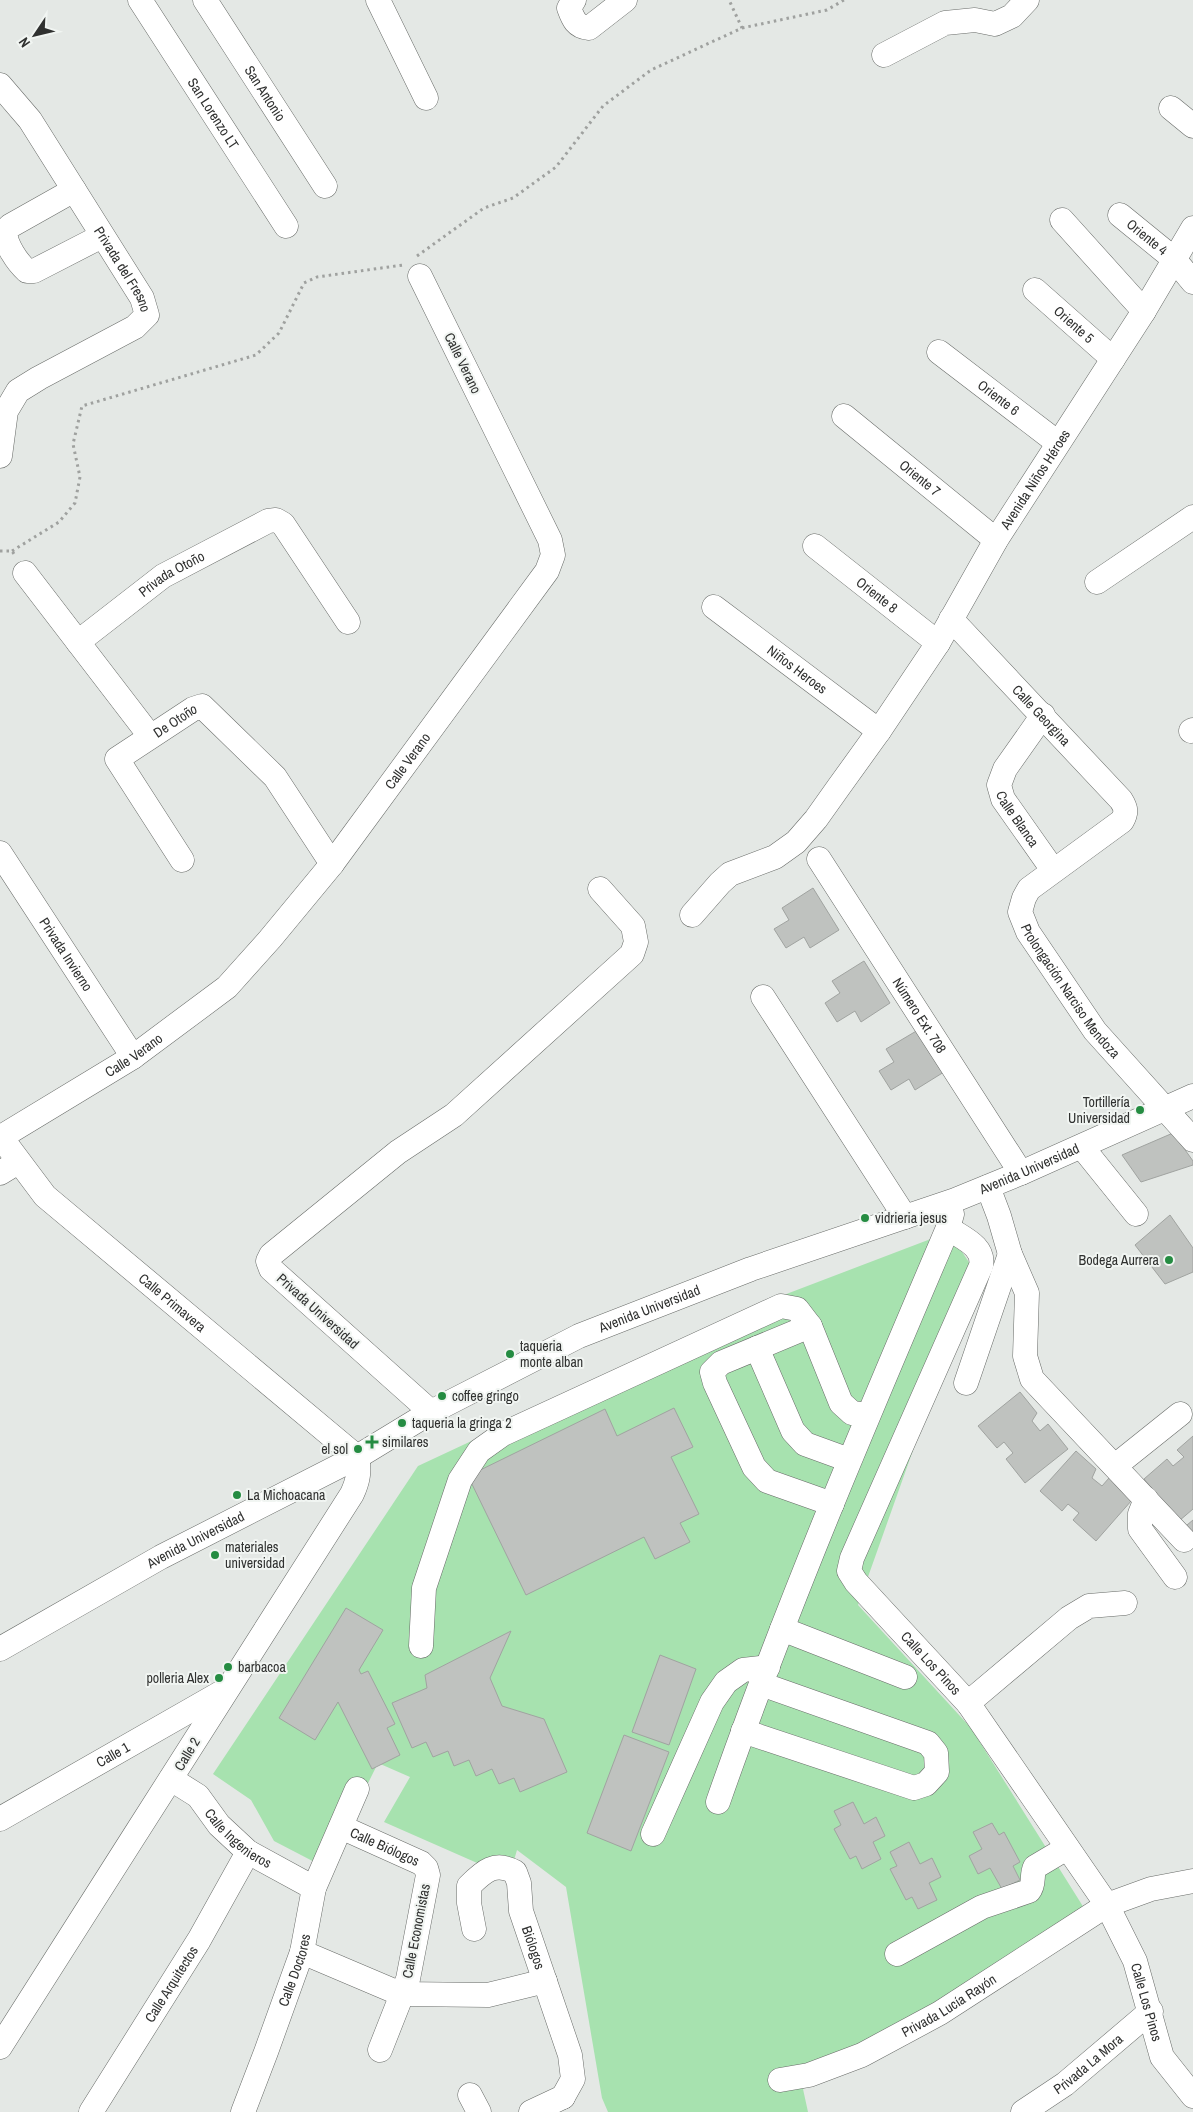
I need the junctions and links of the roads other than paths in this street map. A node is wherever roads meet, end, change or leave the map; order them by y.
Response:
1 (140, 0) edge
2 (205, 0) edge
3 (378, 0) edge
4 (574, 0) edge
5 (625, 0) edge
6 (1027, 0) edge
7 (884, 55) dead end
8 (3, 94) edge
9 (426, 98) dead end
10 (1171, 108) dead end
11 (1193, 126) edge
12 (325, 186) dead end
13 (74, 190) junction
14 (1120, 215) dead end
15 (1062, 220) dead end
16 (286, 226) dead end
17 (1193, 228) edge
18 (102, 236) junction
19 (1174, 259) junction
20 (416, 268) road end
21 (1193, 282) edge
22 (1034, 290) dead end
23 (1144, 311) junction
24 (939, 352) dead end
25 (1113, 359) junction
26 (844, 416) dead end
27 (1058, 443) junction
28 (0, 456) edge
29 (1193, 517) edge
30 (996, 540) junction
31 (815, 546) dead end
32 (25, 573) dead end
33 (1097, 582) dead end
34 (714, 607) dead end
35 (951, 619) junction
36 (348, 622) dead end
37 (78, 642) junction
38 (938, 643) junction
39 (1043, 715) junction
40 (880, 731) junction
41 (150, 736) junction
42 (1126, 814) joint
43 (0, 853) edge
44 (819, 859) dead end
45 (182, 860) dead end
46 (332, 864) junction
47 (1054, 870) junction
48 (600, 889) dead end
49 (692, 915) dead end
50 (763, 997) dead end
51 (133, 1056) junction
52 (1193, 1096) edge
53 (1166, 1110) junction
54 (0, 1137) edge
55 (1193, 1140) edge
56 (1082, 1147) junction
57 (9, 1168) edge
58 (1021, 1173) junction
59 (988, 1187) junction
60 (956, 1200) junction
61 (1136, 1214) dead end
62 (905, 1217) junction
63 (948, 1228) junction
64 (1010, 1254) junction
65 (810, 1326) junction
66 (757, 1348) junction
67 (966, 1383) dead end
68 (431, 1412) junction
69 (1180, 1414) dead end
70 (867, 1415) junction
71 (357, 1457) junction
72 (850, 1460) junction
73 (1114, 1466) junction
74 (1146, 1499) junction
75 (832, 1504) junction
76 (1184, 1540) dead end
77 (1175, 1577) dead end
78 (1125, 1603) dead end
79 (782, 1629) junction
80 (421, 1646) dead end
81 (0, 1649) edge
82 (764, 1676) junction
83 (904, 1677) dead end
84 (225, 1690) junction
85 (968, 1703) junction
86 (743, 1731) junction
87 (171, 1779) junction
88 (357, 1789) dead end
89 (718, 1802) dead end
90 (0, 1819) edge
91 (341, 1828) junction
92 (653, 1834) dead end
93 (1067, 1848) junction
94 (248, 1852) junction
95 (426, 1868) joint
96 (1193, 1881) edge
97 (314, 1888) junction
98 (1107, 1905) junction
99 (474, 1929) dead end
100 (302, 1952) junction
101 (897, 1954) dead end
102 (545, 1981) junction
103 (401, 1994) junction
104 (1150, 2011) junction
105 (0, 2047) edge
106 (380, 2050) dead end
107 (780, 2080) dead end
108 (1193, 2096) edge
109 (567, 2104) edge
110 (91, 2112) edge
111 (243, 2112) edge
112 (531, 2112) edge
113 (1023, 2112) edge

1 - 16 street, San Lorenzo LT
2 - 12 street, San Antonio
3 - 9 street
4 - 5 street
6 - 7 street
8 - 13 street, Privada del Fresno
10 - 11 street
13 - 18 street, Privada del Fresno
13 - 18 street
14 - 19 street, Oriente 4
15 - 23 street
17 - 19 street, Avenida Niños Héroes
18 - 28 street, Privada del Fresno
19 - 21 street, Oriente 4
19 - 23 street, Avenida Niños Héroes
20 - 46 street, Calle Verano
22 - 25 street, Oriente 5
23 - 25 street, Avenida Niños Héroes
24 - 27 street, Oriente 6
25 - 27 street, Avenida Niños Héroes
26 - 30 street, Oriente 7
27 - 30 street, Avenida Niños Héroes
29 - 33 street
30 - 35 street, Avenida Niños Héroes
31 - 38 street, Oriente 8
32 - 37 street, De Otoño
34 - 40 street, Niños Heroes
35 - 38 street, Avenida Niños Héroes
35 - 39 street, Calle Georgina
36 - 37 street, Privada Otoño
37 - 41 street, De Otoño
38 - 40 street, Avenida Niños Héroes
39 - 42 street, Calle Georgina
39 - 47 street, Calle Blanca
40 - 49 street, Avenida Niños Héroes
41 - 45 street
41 - 46 street, De Otoño
42 - 47 street, Prolongación Narciso Mendoza
43 - 51 street, Privada Invierno
44 - 58 street, Número Ext. 708
46 - 51 street, Calle Verano
47 - 53 street, Prolongación Narciso Mendoza
48 - 68 street, Privada Universidad
50 - 62 street
51 - 54 street, Calle Verano
52 - 53 street, Avenida Universidad
53 - 55 street, Prolongación Narciso Mendoza
53 - 56 street, Avenida Universidad
54 - 57 street, Calle Primavera
56 - 58 street, Avenida Universidad
56 - 61 street
57 - 71 street, Calle Primavera
58 - 59 street, Avenida Universidad
59 - 60 street, Avenida Universidad
59 - 64 street
60 - 62 street, Avenida Universidad
60 - 63 street
62 - 68 street, Avenida Universidad
63 - 70 street
63 - 85 street, Calle Los Pinos
64 - 67 street
64 - 73 street
65 - 66 street
65 - 70 street
65 - 80 street
66 - 72 street
66 - 75 street
68 - 71 street, Avenida Universidad
69 - 73 street
70 - 72 street
71 - 81 street, Avenida Universidad
71 - 84 street, Calle 2
72 - 75 street
73 - 74 street
74 - 76 street
74 - 77 street
75 - 79 street
78 - 85 street
79 - 82 street
79 - 83 street
82 - 86 street
82 - 86 street
82 - 92 street
84 - 87 street, Calle 2
84 - 90 street, Calle 1
85 - 93 street, Calle Los Pinos
86 - 89 street
87 - 94 street, Calle Ingenieros
87 - 105 street, Calle 2
88 - 91 street, Calle Doctores
91 - 95 street, Calle Biólogos
91 - 97 street, Calle Doctores
93 - 98 street, Calle Los Pinos
93 - 101 street
94 - 97 street, Calle Ingenieros
94 - 110 street, Calle Arquitectos
95 - 103 street, Calle Economistas
96 - 98 street, Privada Lucía Rayón
97 - 100 street, Calle Doctores
98 - 104 street, Calle Los Pinos
98 - 107 street, Privada Lucía Rayón
99 - 102 street, Biólogos
100 - 103 street
100 - 111 street, Calle Doctores
102 - 103 street
102 - 109 street, Biólogos
103 - 106 street, Calle Economistas
104 - 108 street, Calle Los Pinos
104 - 113 street, Privada La Mora
109 - 112 street

